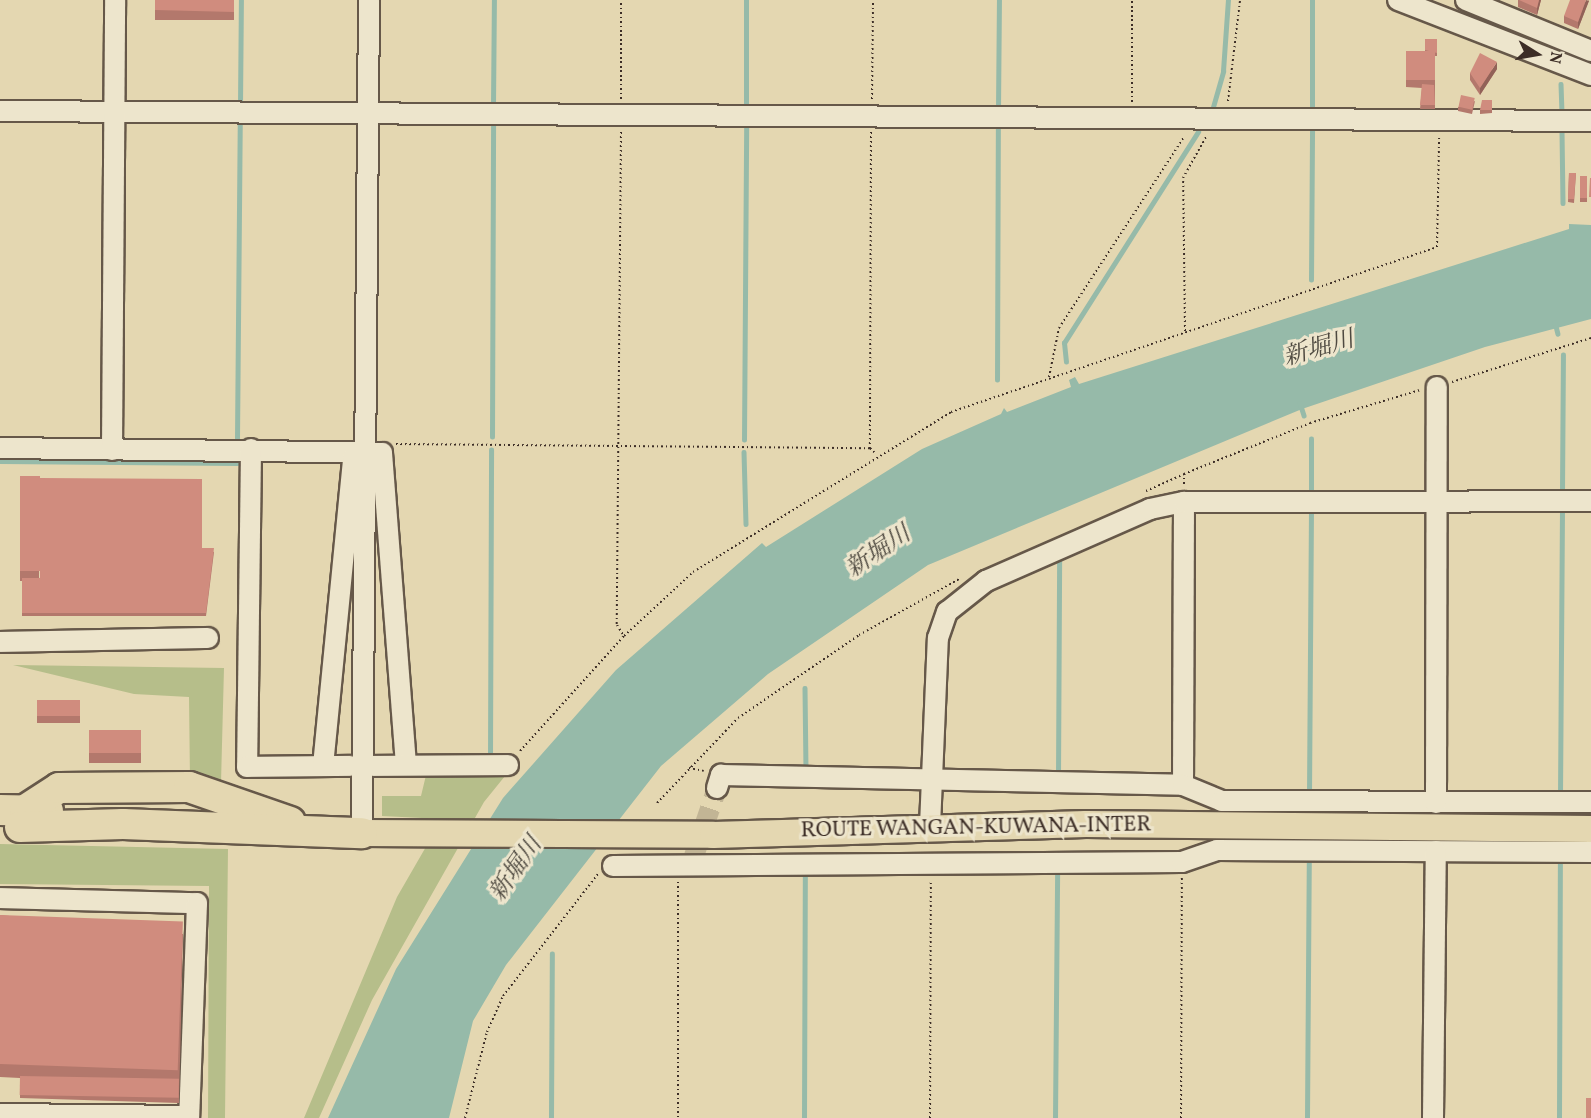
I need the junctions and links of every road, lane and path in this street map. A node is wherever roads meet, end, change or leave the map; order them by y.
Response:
1 (115, 0) edge
2 (369, 0) edge
3 (621, 0) edge
4 (873, 0) edge
5 (1132, 0) edge
6 (1240, 0) edge
7 (1398, 0) edge
8 (1466, 0) edge
9 (1591, 51) edge
10 (1591, 75) edge
11 (0, 111) edge
12 (114, 112) junction
13 (368, 116) junction
14 (621, 116) junction
15 (872, 118) junction
16 (1132, 118) junction
17 (1195, 118) junction
18 (1218, 119) junction
19 (1591, 121) edge
20 (1440, 123) junction
21 (1185, 331) junction
22 (1591, 338) edge
23 (1047, 379) junction
24 (1437, 387) junction
25 (618, 447) junction
26 (0, 448) edge
27 (870, 448) junction
28 (251, 449) junction
29 (366, 449) junction
30 (112, 450) junction
31 (876, 455) junction
32 (1184, 474) junction
33 (1141, 493) dead end
34 (1438, 498) junction
35 (1591, 501) edge
36 (1184, 502) junction
37 (961, 578) dead end
38 (624, 636) junction
39 (208, 638) dead end
40 (0, 642) edge
41 (406, 764) junction
42 (508, 765) joint
43 (323, 766) junction
44 (350, 766) dead end
45 (374, 766) dead end
46 (929, 784) junction
47 (1183, 785) junction
48 (717, 788) tunnel mouth
49 (657, 802) dead end
50 (1591, 802) edge
51 (1436, 803) junction
52 (9, 817) edge
53 (930, 826) junction
54 (307, 829) junction
55 (1591, 829) edge
56 (362, 833) junction
57 (1436, 851) junction
58 (1591, 852) edge
59 (1182, 862) junction
60 (932, 863) junction
61 (688, 865) junction
62 (613, 866) joint
63 (0, 898) edge
64 (0, 1114) edge
65 (189, 1117) edge
66 (465, 1118) edge
67 (678, 1118) edge
68 (930, 1118) edge
69 (1181, 1118) edge
70 (1433, 1118) edge

1 - 12 street
2 - 13 street
3 - 14 path
4 - 15 path
5 - 16 path
6 - 18 path
7 - 10 street
8 - 9 street
11 - 12 street
12 - 13 street
12 - 30 street
13 - 14 street
13 - 29 street
14 - 15 street
14 - 25 path
15 - 16 street
15 - 27 path
16 - 17 street
17 - 18 street
17 - 23 path
18 - 20 street
18 - 21 path
19 - 20 street
20 - 21 path
21 - 23 path
22 - 24 path
23 - 31 path
24 - 32 path
24 - 34 street
25 - 27 path
25 - 29 path
25 - 38 path
26 - 30 street
27 - 31 path
28 - 29 street
28 - 30 street
28 - 43 street
29 - 41 street
29 - 43 street
29 - 56 street
31 - 38 path
32 - 33 path
32 - 36 path
34 - 35 street
34 - 36 street
34 - 51 street
36 - 46 street
36 - 47 street
37 - 49 path
38 - 42 path
39 - 40 street
41 - 42 street
41 - 45 street
43 - 44 street
46 - 47 street
46 - 48 street
46 - 53 street
47 - 51 street
50 - 51 street
52 - 54 highway
52 - 54 highway
53 - 55 main road, ROUTE WANGAN-KUWANA-INTER
53 - 56 main road, ROUTE WANGAN-KUWANA-INTER
54 - 56 highway
57 - 58 street
57 - 59 street
57 - 70 street
59 - 60 street
59 - 69 path
60 - 61 street
60 - 68 path
61 - 62 street
61 - 67 path
62 - 66 path
63 - 65 street
64 - 65 street

